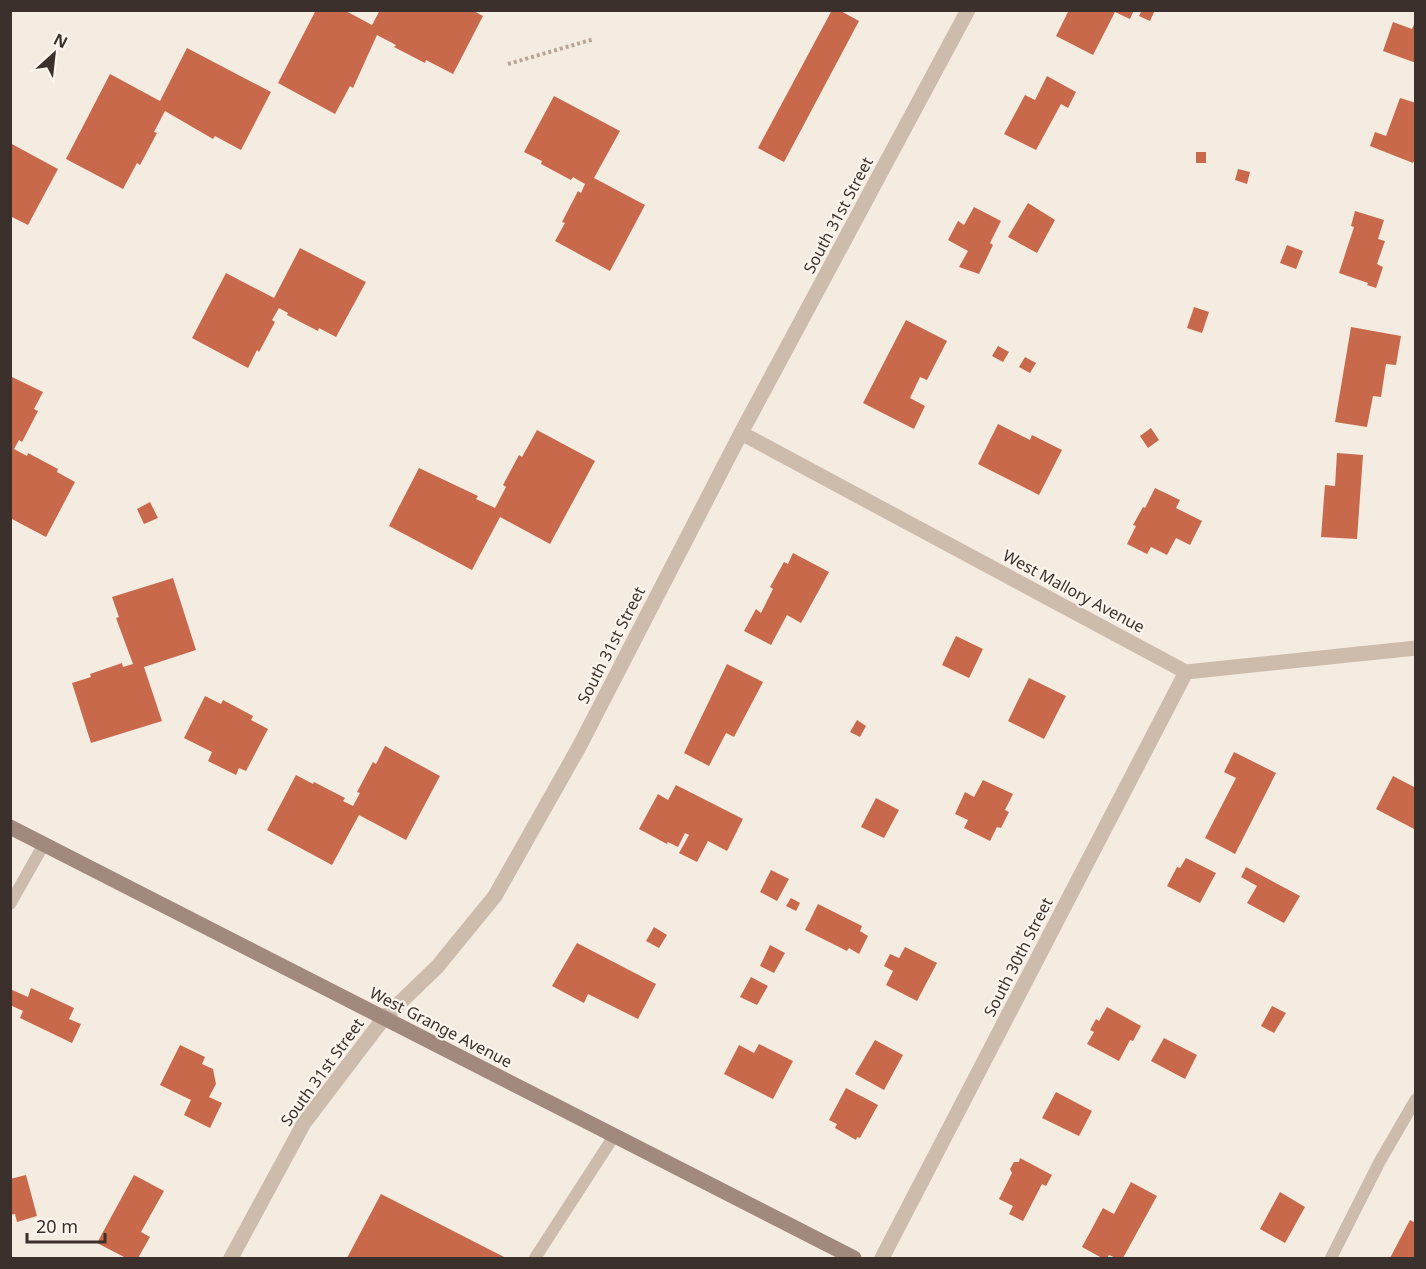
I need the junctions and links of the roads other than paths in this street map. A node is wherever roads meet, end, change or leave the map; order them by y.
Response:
1 (968, 10) edge
2 (741, 433) junction
3 (1416, 648) edge
4 (1186, 672) junction
5 (10, 827) edge
6 (44, 844) junction
7 (10, 904) edge
8 (384, 1018) junction
9 (1416, 1099) edge
10 (614, 1136) junction
11 (231, 1258) edge
12 (535, 1258) edge
13 (854, 1258) edge
14 (882, 1258) edge
15 (1331, 1258) edge

1 - 2 street, South 31st Street
2 - 4 street, West Mallory Avenue
2 - 8 street, South 31st Street
3 - 4 street
4 - 14 street, South 30th Street
5 - 6 street, West Grange Avenue
6 - 7 lane
6 - 8 street, West Grange Avenue
8 - 10 street, West Grange Avenue
8 - 11 street, South 31st Street
9 - 15 lane
10 - 12 lane
10 - 13 street, West Grange Avenue

